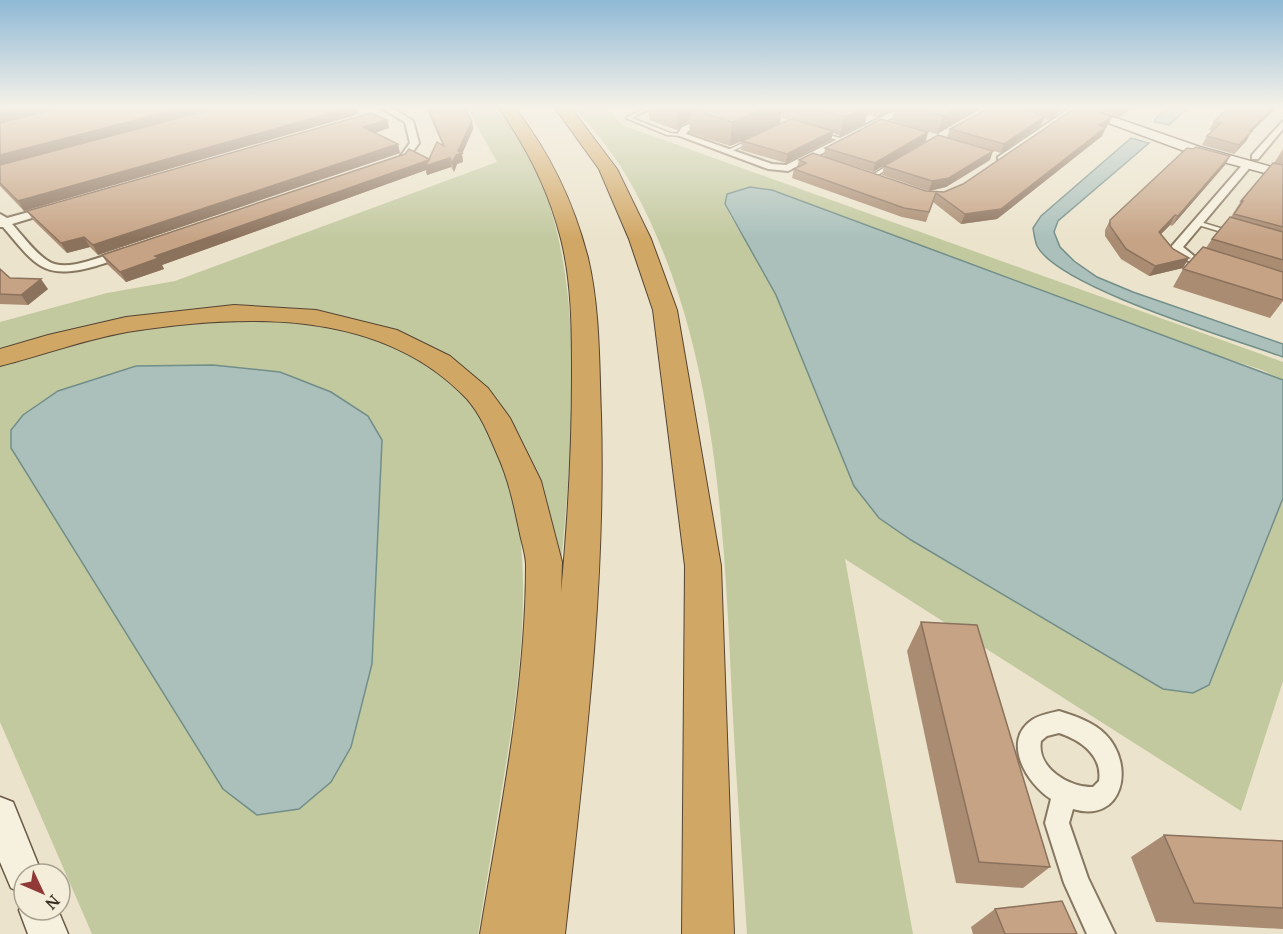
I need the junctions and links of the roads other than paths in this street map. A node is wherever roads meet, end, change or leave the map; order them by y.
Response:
1 (409, 152) edge
2 (536, 152) edge
3 (595, 152) edge
4 (726, 152) edge
5 (821, 152) edge
6 (1011, 152) edge
7 (1213, 152) edge
8 (1223, 152) edge
9 (1259, 152) edge
10 (810, 157) junction
11 (993, 159) edge
12 (899, 161) edge
13 (1251, 161) junction
14 (824, 162) edge
15 (1283, 164) edge
16 (380, 166) edge
17 (1283, 174) edge
18 (871, 177) edge
19 (57, 207) edge
20 (2, 221) edge
21 (1197, 224) junction
22 (1240, 236) edge
23 (132, 249) edge
24 (1230, 271) edge
25 (0, 358) edge
26 (1065, 795) dead end
27 (0, 815) edge
28 (19, 862) edge
29 (506, 934) edge
30 (539, 934) edge
31 (708, 934) edge
32 (1101, 934) edge

1 - 16 street
2 - 30 highway
3 - 31 highway
4 - 10 street
5 - 10 street
6 - 11 street
7 - 13 street
8 - 13 street
9 - 13 street
10 - 14 street
12 - 18 lane
13 - 15 street
13 - 17 street
13 - 21 street
19 - 20 street
20 - 23 street
21 - 22 lane
21 - 24 street
25 - 29 highway
26 - 32 street
27 - 28 street

